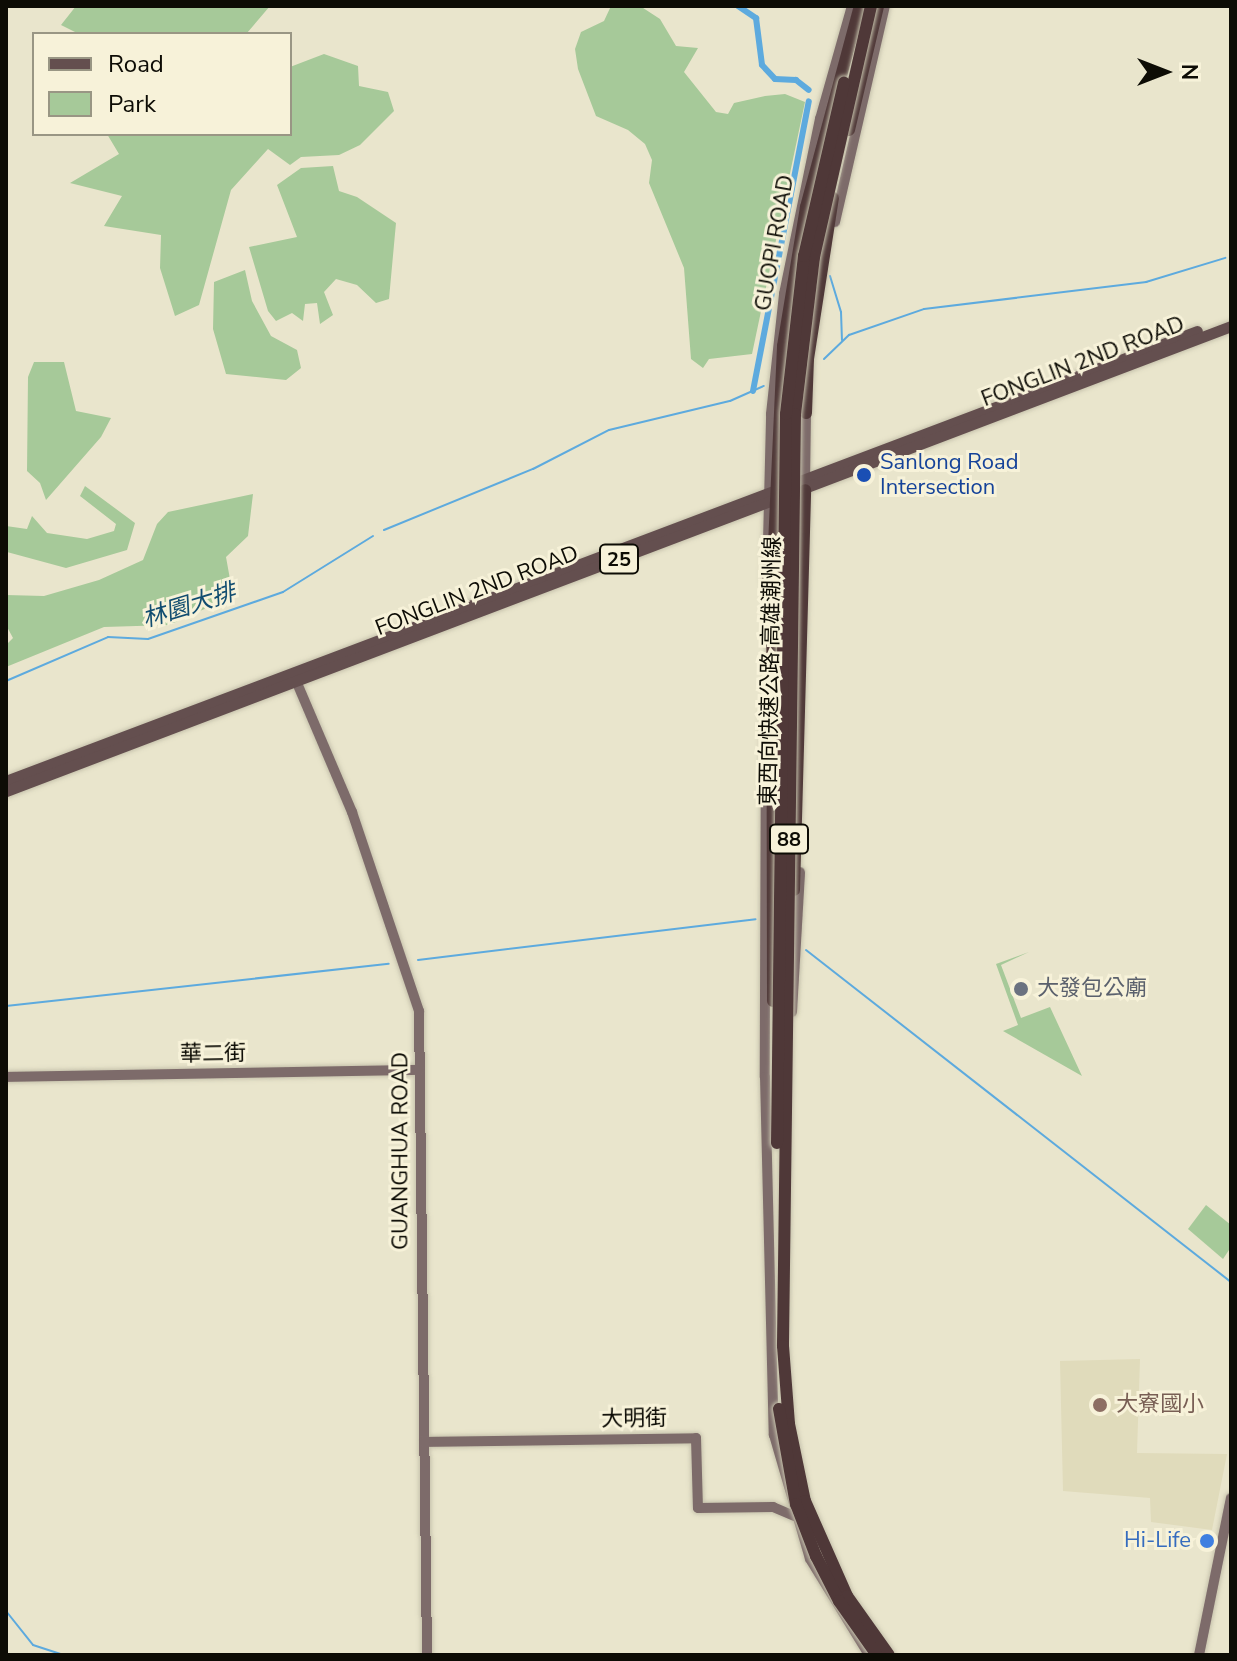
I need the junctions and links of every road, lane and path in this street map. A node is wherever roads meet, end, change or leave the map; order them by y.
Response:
1 (852, 6) edge
2 (862, 6) edge
3 (871, 6) edge
4 (878, 6) edge
5 (885, 6) edge
6 (1231, 318) edge
7 (1231, 326) edge
8 (806, 413) junction
9 (805, 485) junction
10 (771, 498) junction
11 (294, 677) junction
12 (6, 781) edge
13 (6, 791) edge
14 (787, 1011) junction
15 (420, 1070) junction
16 (6, 1077) edge
17 (777, 1090) junction
18 (424, 1442) junction
19 (1231, 1498) edge
20 (795, 1517) junction
21 (820, 1527) junction
22 (427, 1655) edge
23 (869, 1655) edge
24 (877, 1655) edge
25 (892, 1655) edge
26 (1199, 1655) edge

1 - 10 main road, GUOPI ROAD
2 - 10 highway
2 - 17 highway, 東西向快速公路 高雄潮州線 / 88, bridge
3 - 14 highway, 東西向快速公路 高雄潮州線 / 88, bridge
4 - 8 highway
5 - 8 main road
6 - 9 main road, FONGLIN 2ND ROAD / 25
7 - 9 main road, FONGLIN 2ND ROAD / 25
8 - 9 main road
9 - 10 main road, FONGLIN 2ND ROAD / 25
9 - 14 highway, bridge
9 - 21 main road
10 - 11 main road, FONGLIN 2ND ROAD / 25
10 - 17 highway, bridge
10 - 20 main road, GUOPI ROAD
11 - 12 main road, FONGLIN 2ND ROAD / 25
11 - 13 main road, FONGLIN 2ND ROAD / 25
11 - 15 main road, GUANGHUA ROAD
14 - 25 highway, 東西向快速公路 高雄潮州線 / 88, bridge
15 - 16 main road, 華二街
15 - 18 main road, GUANGHUA ROAD
17 - 24 highway, 東西向快速公路 高雄潮州線 / 88, bridge
18 - 20 main road, 大明街
18 - 22 main road, GUANGHUA ROAD
19 - 26 main road
20 - 21 main road, 大明街
20 - 23 main road, GUOPI ROAD
21 - 25 main road

